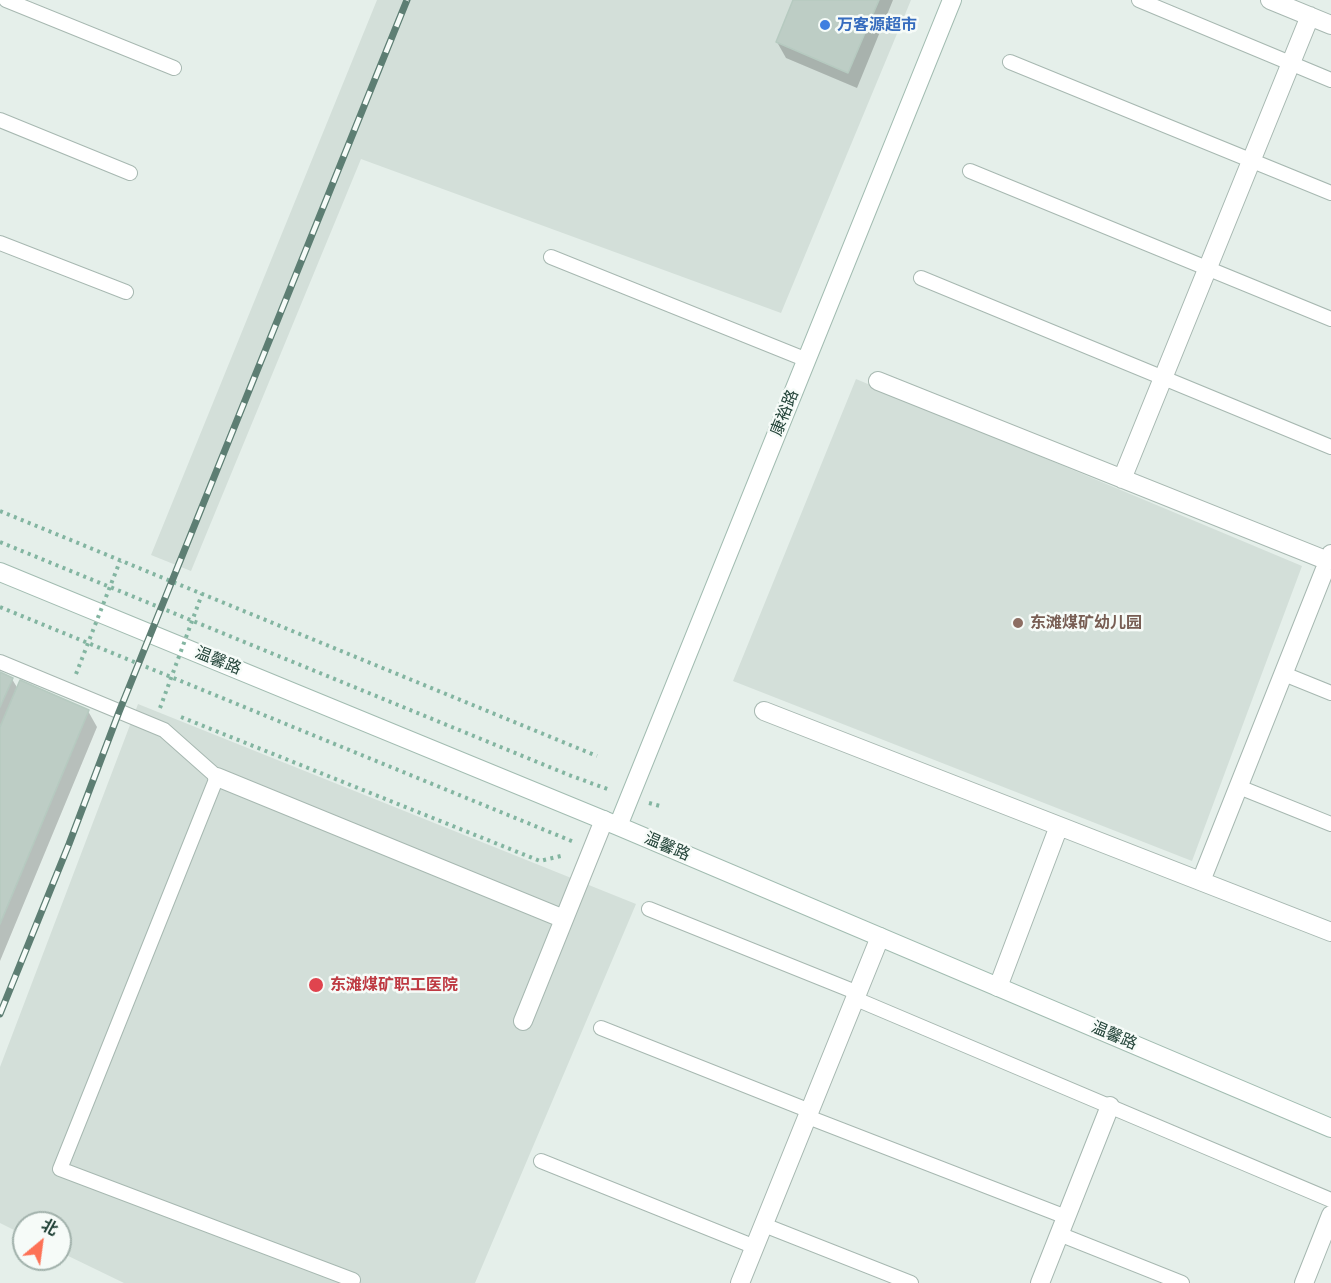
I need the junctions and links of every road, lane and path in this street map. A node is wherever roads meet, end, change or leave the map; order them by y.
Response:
1 (6, 0) edge
2 (952, 0) edge
3 (1139, 0) edge
4 (1270, 0) edge
5 (1310, 16) junction
6 (1331, 25) edge
7 (1010, 62) dead end
8 (1290, 63) junction
9 (174, 68) dead end
10 (1331, 80) edge
11 (0, 120) edge
12 (1251, 161) junction
13 (970, 171) dead end
14 (130, 173) dead end
15 (1331, 193) edge
16 (0, 243) edge
17 (551, 257) dead end
18 (1208, 268) junction
19 (921, 278) dead end
20 (126, 292) dead end
21 (1331, 319) edge
22 (807, 360) junction
23 (1163, 378) junction
24 (878, 381) dead end
25 (1331, 447) edge
26 (1122, 479) junction
27 (0, 511) edge
28 (0, 542) edge
29 (120, 561) junction
30 (1329, 562) edge
31 (0, 572) edge
32 (202, 594) junction
33 (0, 607) edge
34 (0, 662) edge
35 (76, 674) dead end
36 (1284, 674) junction
37 (1331, 693) edge
38 (160, 708) dead end
39 (764, 711) dead end
40 (198, 724) dead end
41 (597, 756) dead end
42 (217, 777) junction
43 (1239, 787) junction
44 (630, 797) junction
45 (660, 806) dead end
46 (611, 823) junction
47 (1331, 824) edge
48 (1059, 826) junction
49 (592, 849) junction
50 (1201, 881) junction
51 (649, 909) dead end
52 (564, 919) junction
53 (1331, 932) edge
54 (880, 937) junction
55 (998, 987) junction
56 (857, 996) junction
57 (523, 1021) dead end
58 (602, 1028) dead end
59 (1110, 1106) junction
60 (809, 1114) junction
61 (1331, 1128) edge
62 (541, 1161) dead end
63 (1331, 1200) edge
64 (1331, 1215) edge
65 (764, 1226) junction
66 (1063, 1226) junction
67 (755, 1247) junction
68 (353, 1280) dead end
69 (740, 1283) edge
70 (911, 1283) edge
71 (1040, 1283) edge
72 (1182, 1283) edge
73 (1304, 1283) edge

1 - 9 lane
2 - 22 street, 康裕路
3 - 8 lane
4 - 5 street
5 - 6 street
5 - 8 street
7 - 12 lane
8 - 10 lane
8 - 12 street
11 - 14 lane
12 - 15 lane
12 - 18 street
13 - 18 lane
16 - 20 lane
17 - 22 lane
18 - 21 lane
18 - 23 street
19 - 23 lane
22 - 44 street, 康裕路
23 - 25 lane
23 - 26 street
24 - 26 street
26 - 30 street
27 - 29 path
28 - 44 path
29 - 32 path
29 - 35 path, bridge
30 - 36 street
31 - 46 street, 温馨路
32 - 38 path, bridge
32 - 41 path
33 - 49 path
34 - 42 lane
36 - 37 lane
36 - 43 street
39 - 48 street
40 - 49 path
42 - 52 street
42 - 68 lane
43 - 47 lane
43 - 50 street
44 - 45 path
44 - 46 street, 康裕路
46 - 49 street, 康裕路
46 - 54 street, 温馨路
48 - 50 street
48 - 55 street
49 - 52 street, 康裕路
50 - 53 street
51 - 56 lane
52 - 57 street, 康裕路
54 - 55 street, 温馨路
54 - 56 street
55 - 61 street, 温馨路
56 - 59 lane
56 - 60 street
58 - 60 lane
59 - 63 lane
59 - 66 street
60 - 65 street
60 - 66 lane
62 - 67 lane
64 - 73 street
65 - 67 street
65 - 70 lane
66 - 71 street
66 - 72 lane
67 - 69 street

